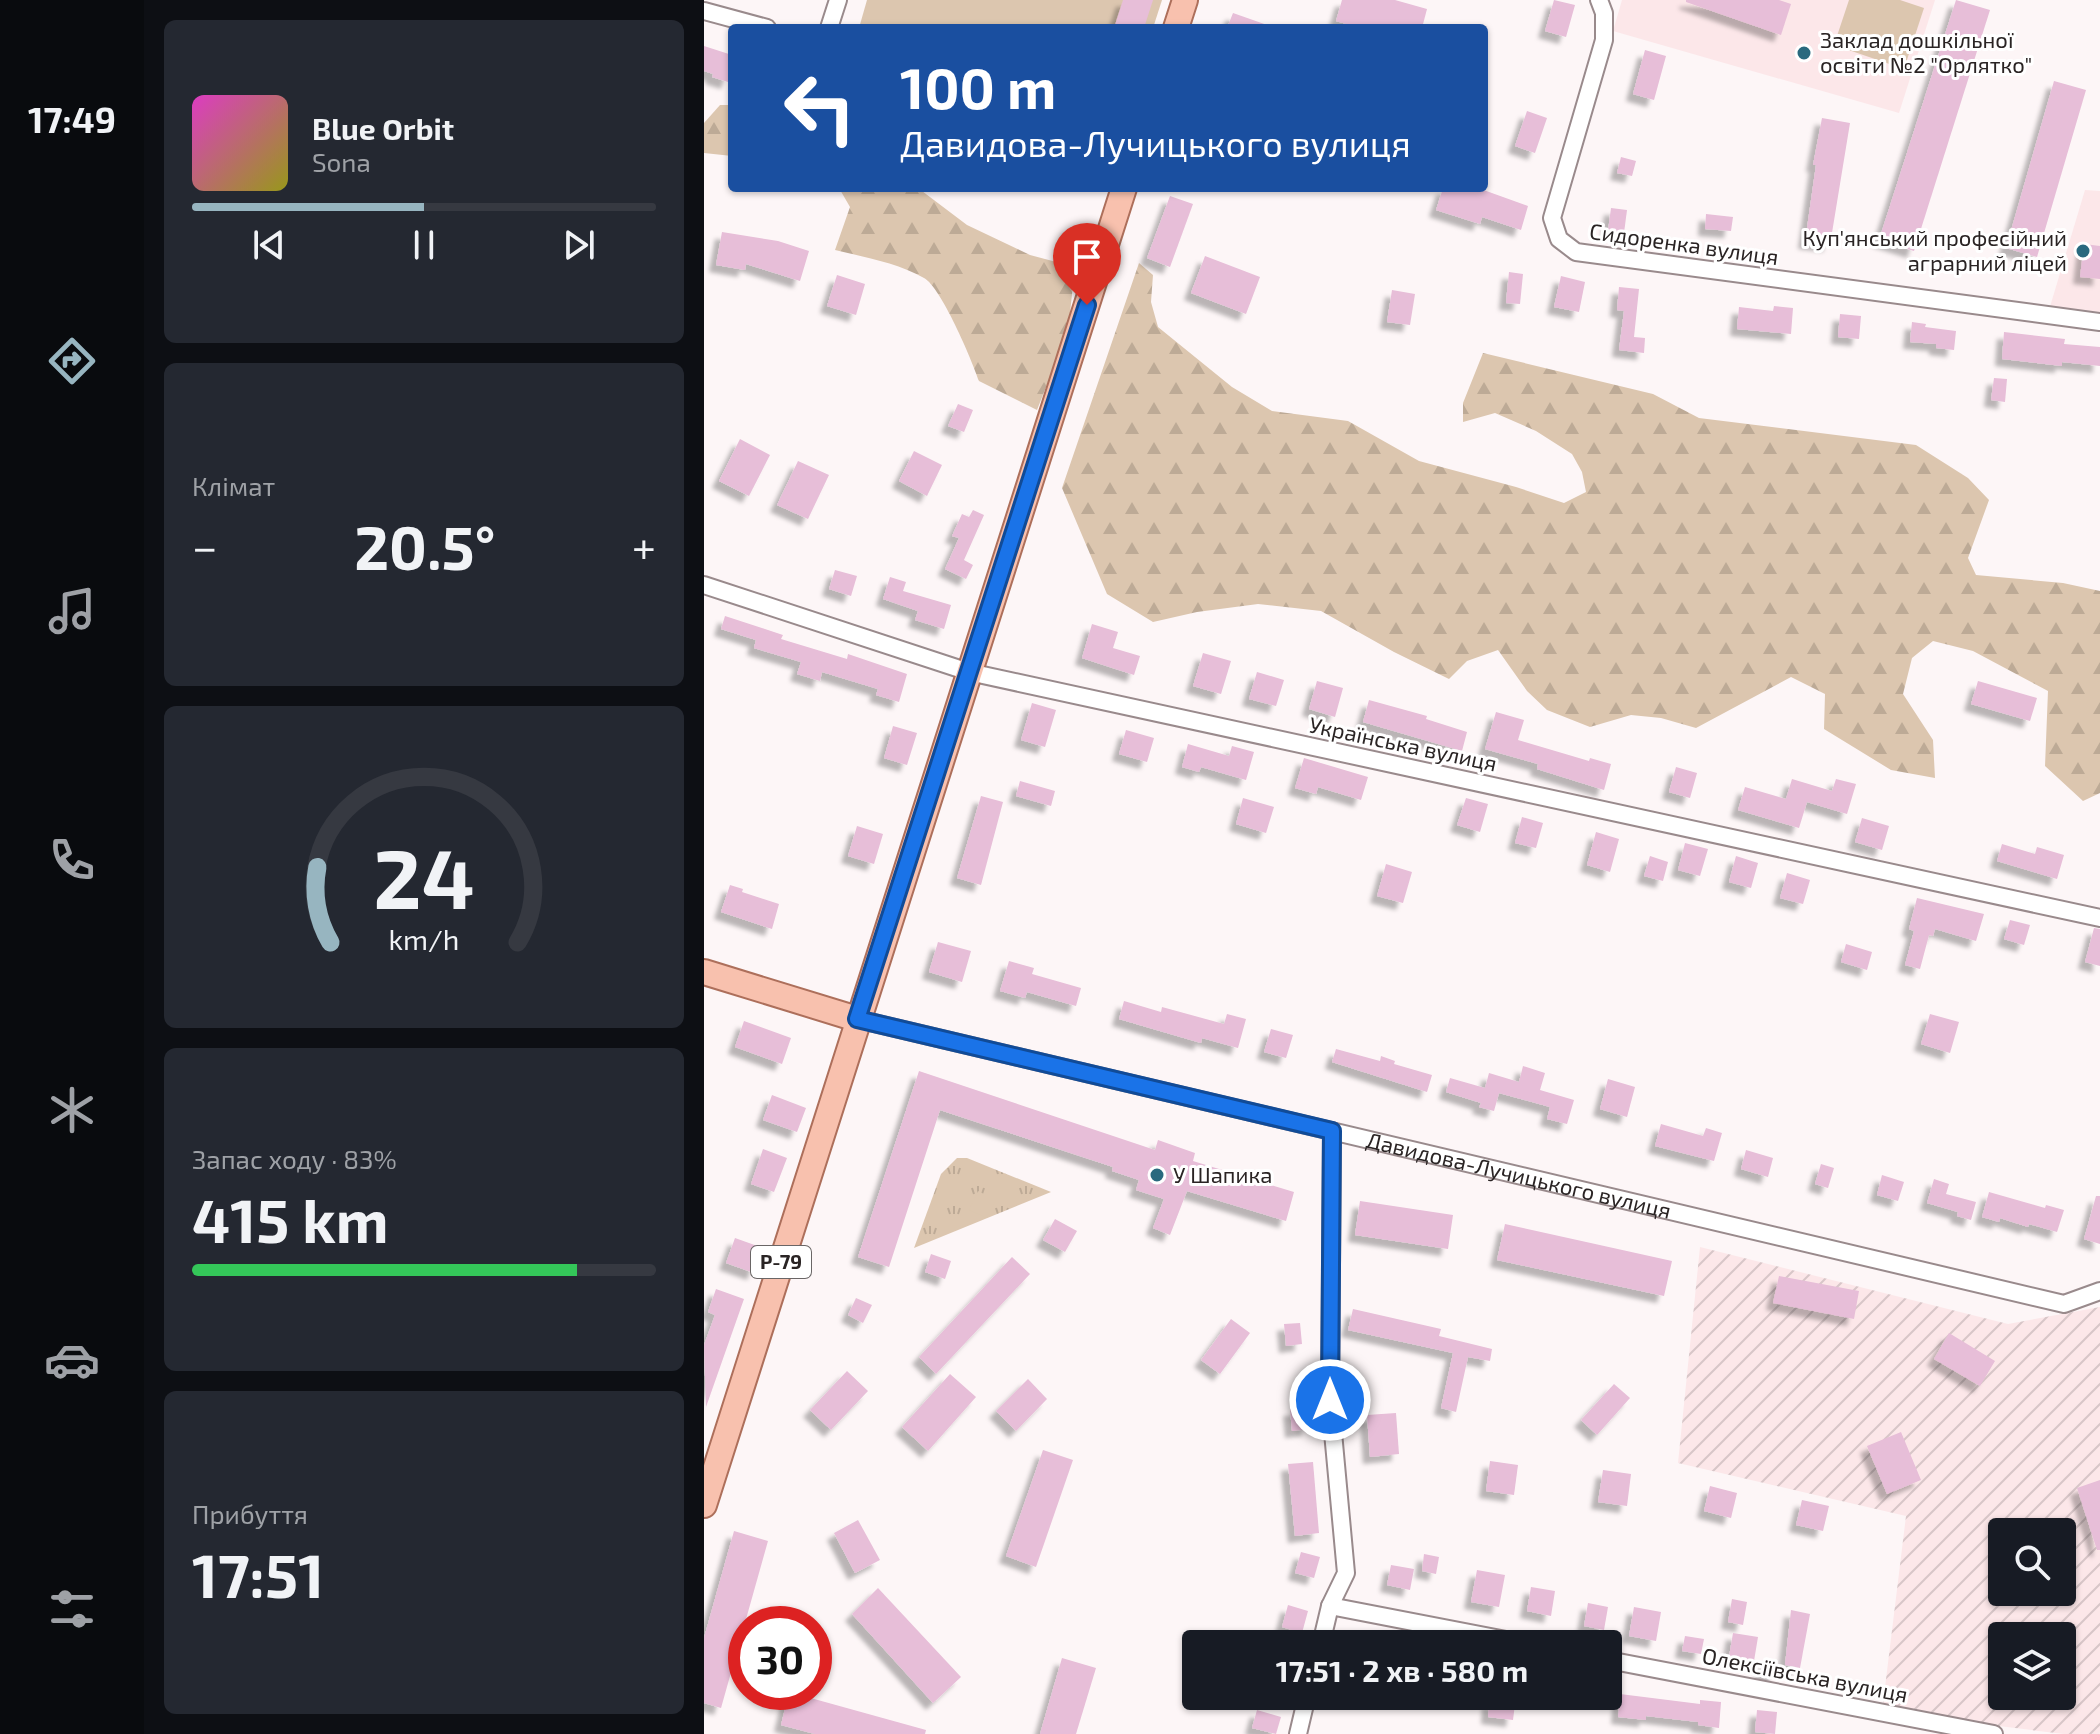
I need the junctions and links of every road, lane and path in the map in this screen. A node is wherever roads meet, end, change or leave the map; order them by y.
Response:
1 (838, 0) edge
2 (1185, 0) edge
3 (1599, 0) edge
4 (704, 11) edge
5 (752, 24) edge
6 (830, 24) edge
7 (1177, 24) edge
8 (1123, 192) edge
9 (2100, 322) edge
10 (704, 585) edge
11 (969, 672) junction
12 (2100, 918) edge
13 (704, 972) edge
14 (857, 1019) junction
15 (1332, 1131) junction
16 (2100, 1291) edge
17 (704, 1505) edge
18 (1330, 1606) junction
19 (1324, 1630) edge
20 (1454, 1630) edge
21 (1622, 1663) edge
22 (1304, 1710) edge
23 (1298, 1734) edge
24 (1994, 1734) edge

1 - 6 street
2 - 7 main road
3 - 9 street, Сидоренка вулиця
4 - 5 street
8 - 11 main road, Р-79
10 - 11 street, Українська вулиця
11 - 12 street, Українська вулиця
11 - 14 main road, Р-79
13 - 14 main road, Давидова-Лучицького вулиця
14 - 15 street, Давидова-Лучицького вулиця
14 - 17 main road, Р-79
15 - 16 street, Давидова-Лучицького вулиця
15 - 18 street
18 - 19 street
18 - 20 street
21 - 24 street, Олексіївська вулиця
22 - 23 street

